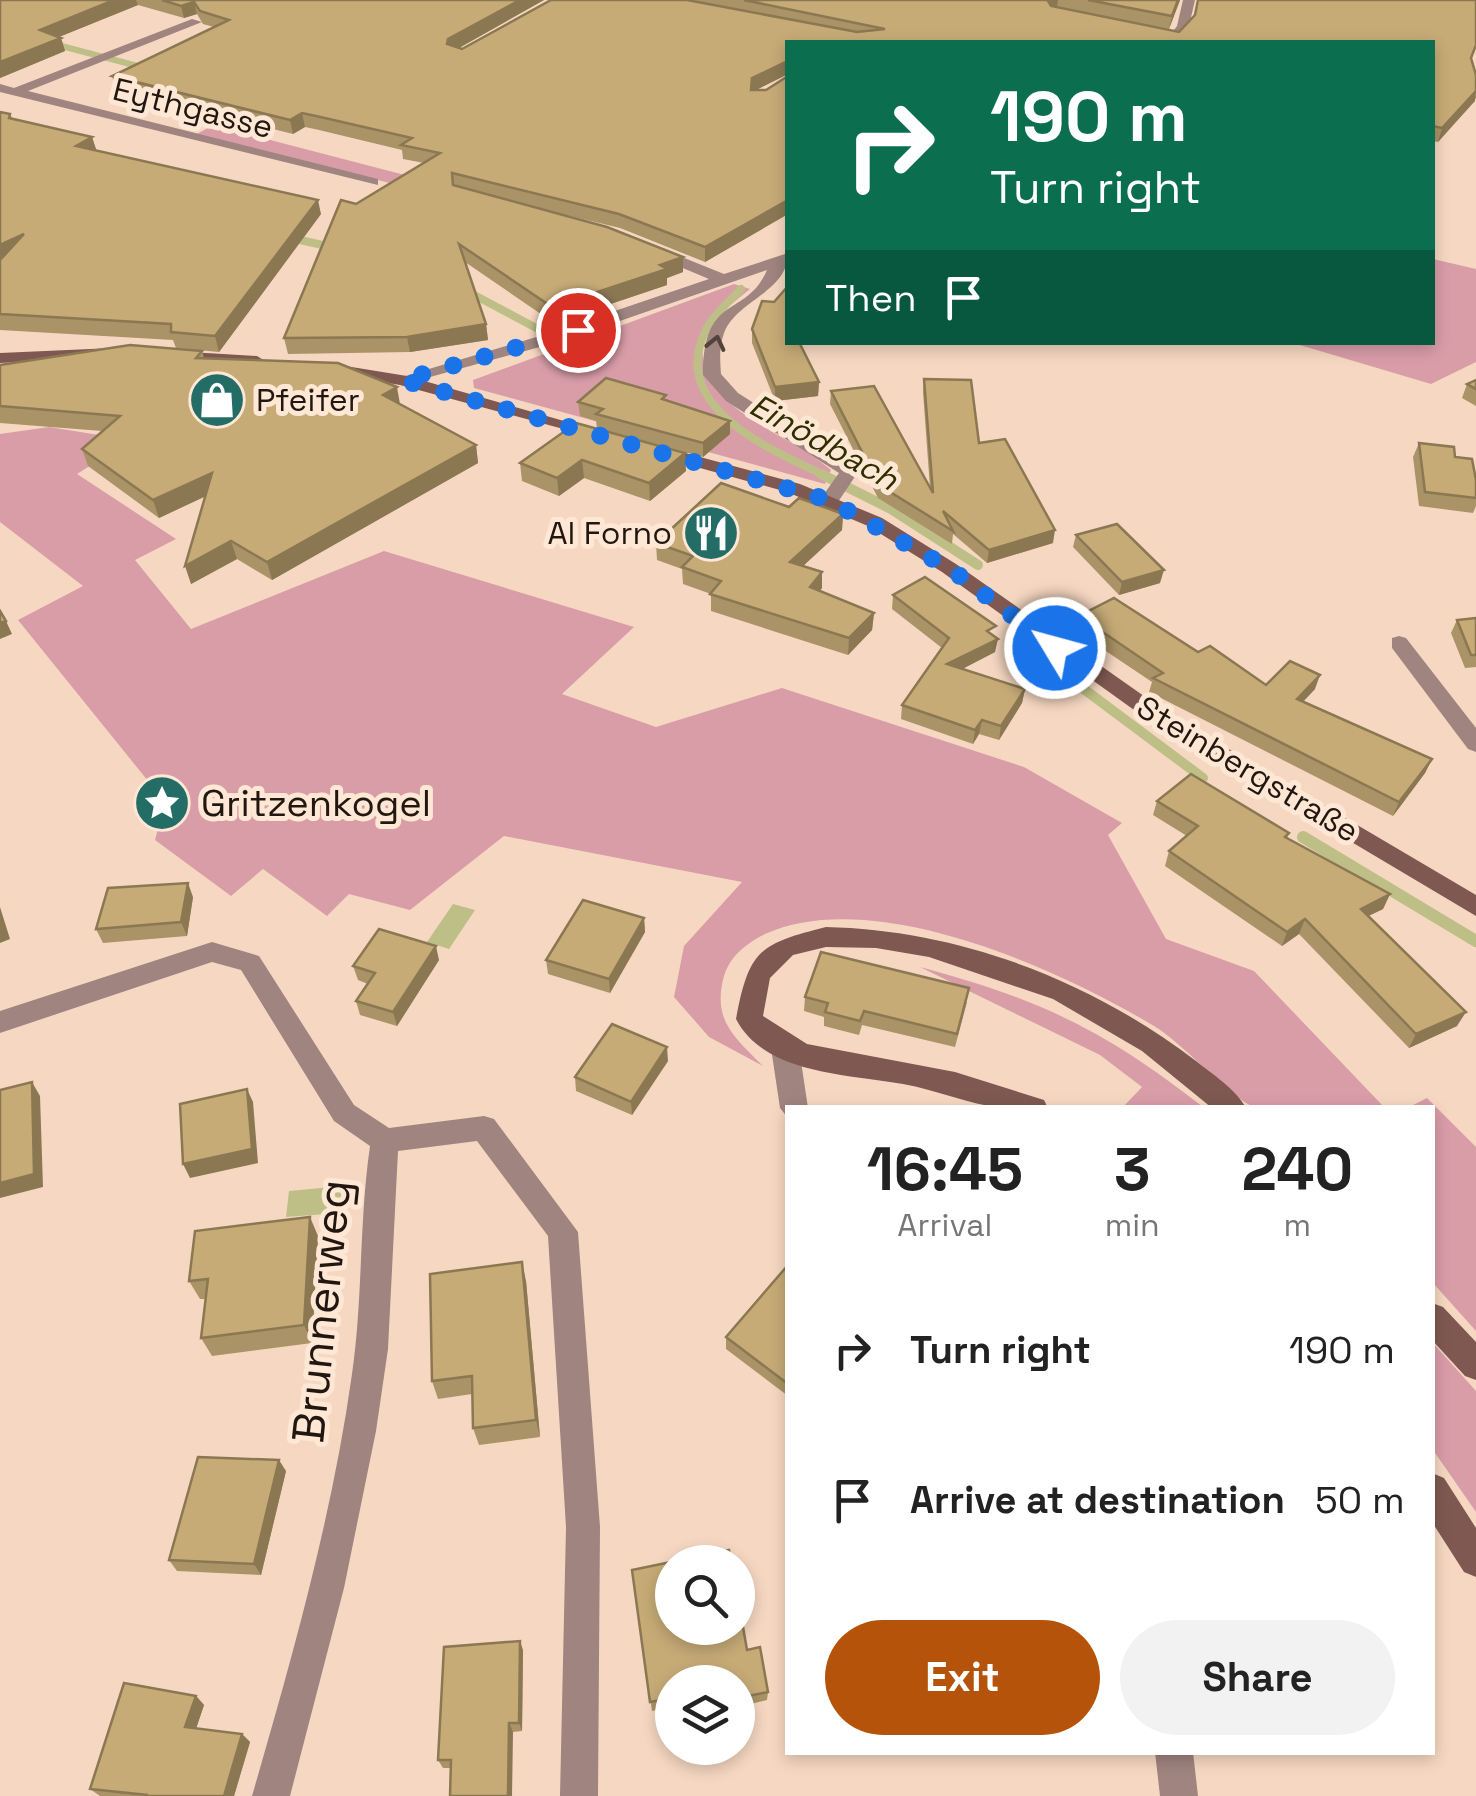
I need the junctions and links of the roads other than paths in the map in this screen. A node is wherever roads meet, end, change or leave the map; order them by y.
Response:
1 (1189, 0) edge
2 (196, 22) edge
3 (1169, 38) edge
4 (5, 92) edge
5 (372, 182) dead end
6 (628, 241) edge
7 (782, 260) edge
8 (726, 280) junction
9 (763, 288) junction
10 (785, 292) edge
11 (0, 358) edge
12 (274, 362) edge
13 (301, 364) edge
14 (402, 380) junction
15 (841, 486) junction
16 (1399, 643) dead end
17 (1476, 744) edge
18 (1476, 907) edge
19 (0, 1022) edge
20 (785, 1048) junction
21 (794, 1105) edge
22 (1023, 1105) edge
23 (1229, 1105) edge
24 (385, 1141) junction
25 (1435, 1319) edge
26 (1476, 1366) edge
27 (1435, 1495) edge
28 (1476, 1560) edge
29 (1174, 1755) edge
30 (271, 1796) edge
31 (579, 1796) edge
32 (1179, 1796) edge

1 - 3 street
2 - 4 street
4 - 5 street, Eythgasse
6 - 8 street
7 - 8 street
7 - 9 street
8 - 14 street
9 - 10 street
15 -> 9 street
11 - 12 main road
13 - 14 main road, Steinbergstraße
14 - 15 main road, Steinbergstraße
15 - 18 main road, Steinbergstraße
16 - 17 street
19 - 24 street
20 - 21 street
20 - 22 main road
20 - 23 main road
24 - 30 street, Brunnerweg
24 - 31 street, Brunnerweg
25 - 26 main road
27 - 28 main road
29 - 32 street

